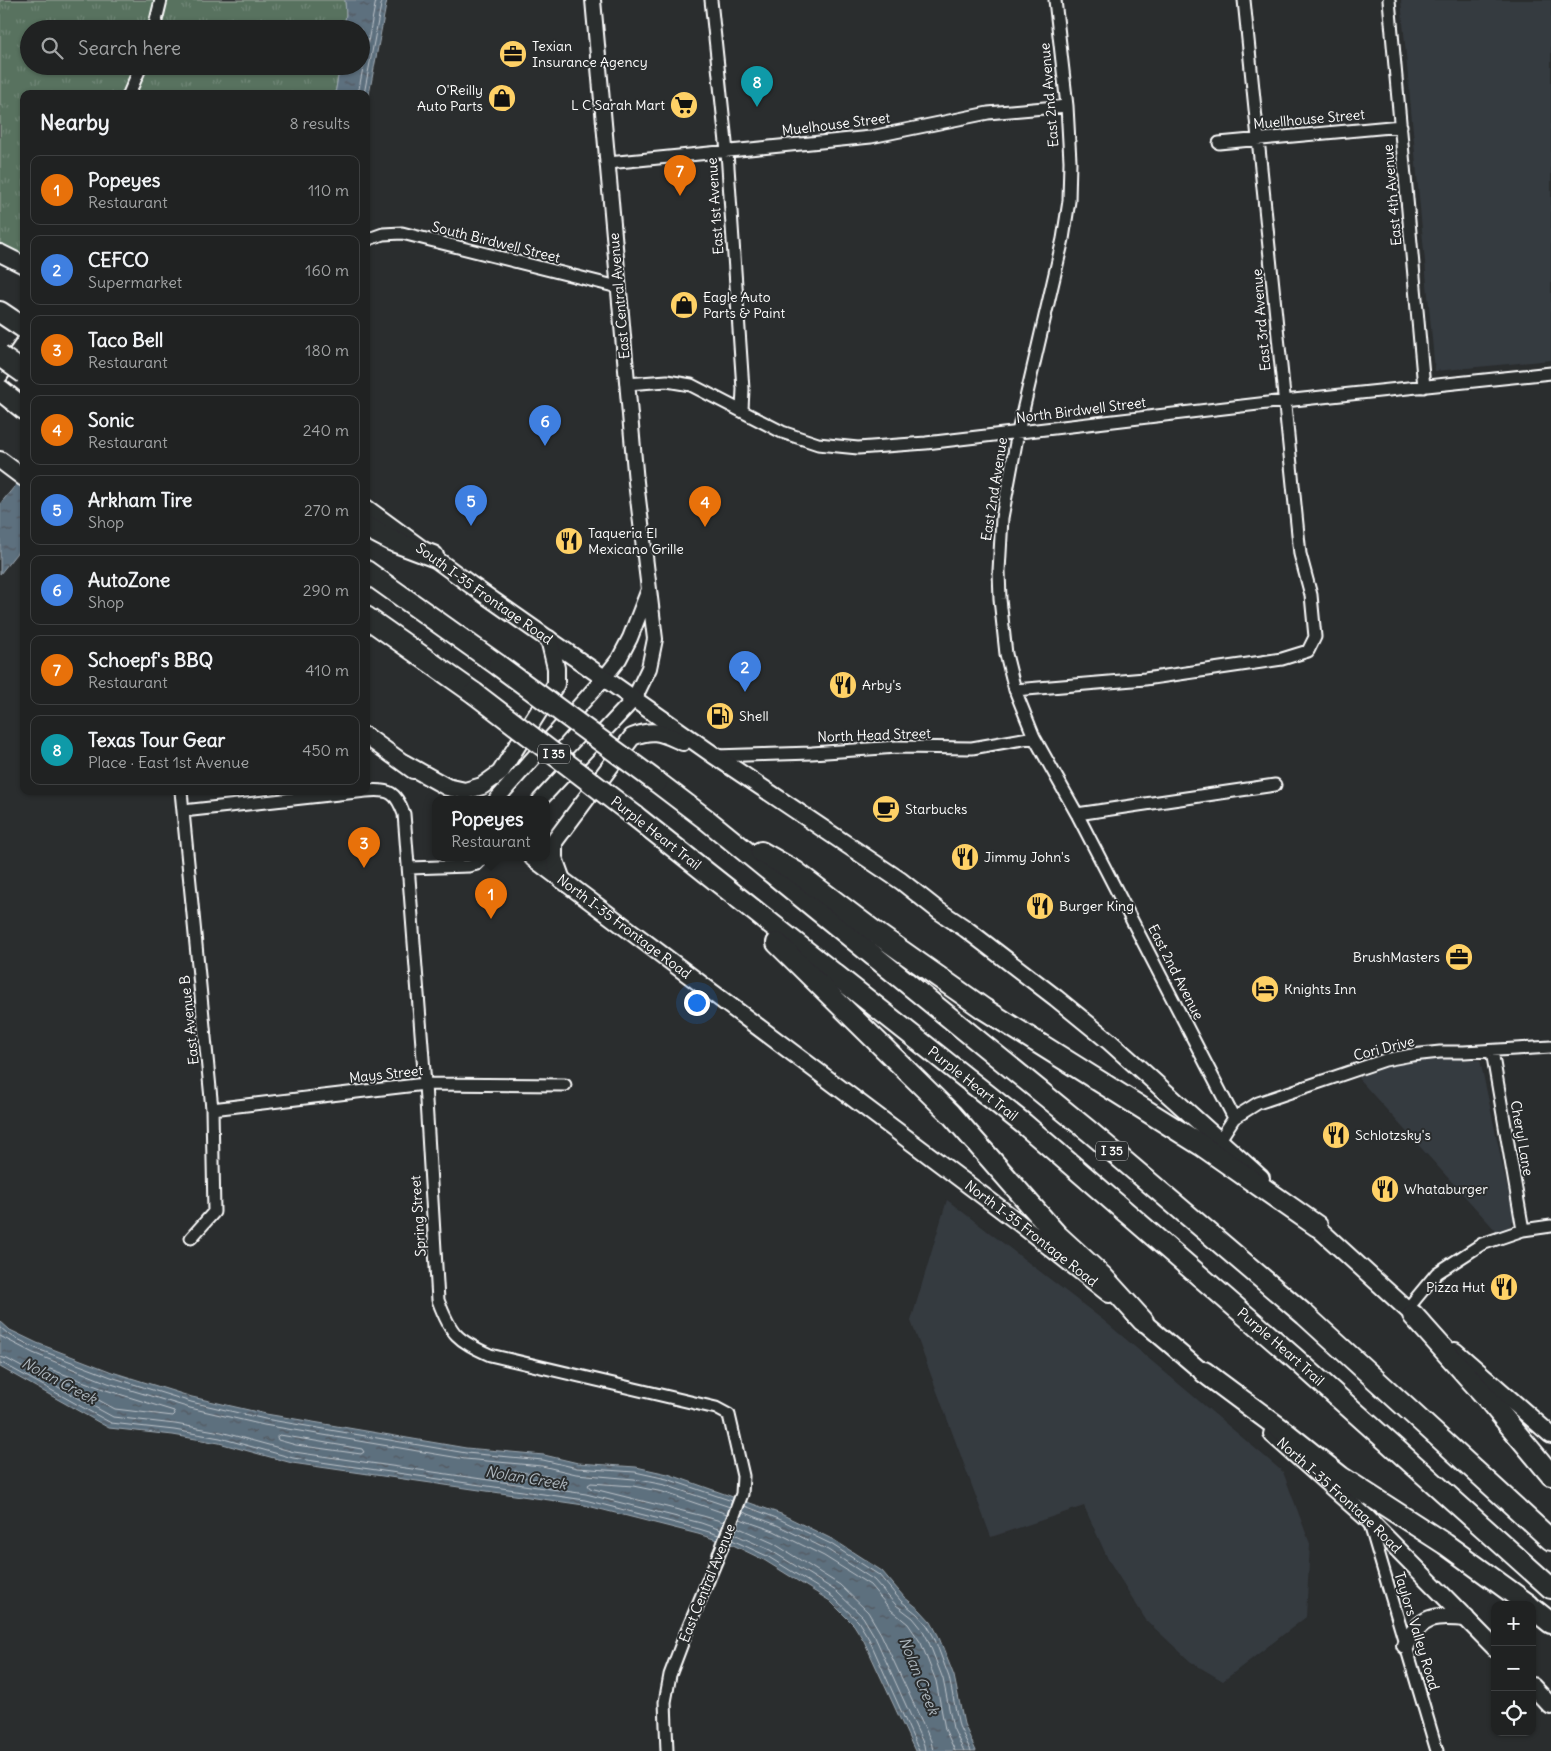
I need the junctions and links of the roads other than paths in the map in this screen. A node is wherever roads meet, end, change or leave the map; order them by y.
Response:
1 (161, 0) edge
2 (593, 0) edge
3 (711, 0) edge
4 (1055, 0) edge
5 (1244, 0) edge
6 (1389, 0) edge
7 (156, 20) edge
8 (137, 75) edge
9 (131, 90) edge
10 (1066, 106) junction
11 (1401, 126) junction
12 (1258, 138) junction
13 (1219, 143) dead end
14 (727, 152) junction
15 (608, 163) junction
16 (370, 239) edge
17 (0, 253) edge
18 (20, 263) edge
19 (618, 287) junction
20 (1, 313) edge
21 (20, 324) edge
22 (20, 348) edge
23 (0, 356) edge
24 (20, 370) edge
25 (1551, 373) edge
26 (0, 376) edge
27 (627, 384) junction
28 (1424, 387) junction
29 (0, 390) edge
30 (1284, 401) junction
31 (20, 406) edge
32 (742, 410) junction
33 (1018, 432) junction
34 (5, 464) edge
35 (20, 475) edge
36 (370, 511) edge
37 (370, 529) edge
38 (433, 556) junction
39 (370, 574) edge
40 (648, 592) junction
41 (370, 620) edge
42 (549, 639) junction
43 (604, 678) junction
44 (1015, 690) junction
45 (634, 699) junction
46 (1034, 737) junction
47 (370, 739) edge
48 (715, 756) junction
49 (404, 763) junction
50 (1275, 785) dead end
51 (370, 791) edge
52 (181, 795) edge
53 (329, 795) edge
54 (451, 796) edge
55 (500, 796) edge
56 (544, 796) edge
57 (183, 811) junction
58 (1077, 814) junction
59 (707, 820) junction
60 (480, 861) edge
61 (537, 861) edge
62 (443, 862) edge
63 (699, 866) junction
64 (409, 868) junction
65 (562, 880) junction
66 (1551, 1047) edge
67 (1492, 1051) junction
68 (425, 1084) junction
69 (565, 1084) dead end
70 (212, 1109) junction
71 (1234, 1118) junction
72 (1219, 1141) junction
73 (1317, 1226) junction
74 (1551, 1226) edge
75 (1523, 1230) junction
76 (191, 1238) dead end
77 (1410, 1311) junction
78 (1143, 1321) junction
79 (1204, 1372) junction
80 (729, 1415) joint
81 (1551, 1435) edge
82 (1551, 1475) edge
83 (1368, 1519) junction
84 (1551, 1540) edge
85 (1551, 1588) edge
86 (1523, 1601) edge
87 (1536, 1611) edge
88 (1466, 1618) junction
89 (1551, 1623) edge
90 (1405, 1645) junction
91 (1493, 1646) edge
92 (1536, 1690) edge
93 (1551, 1706) edge
94 (667, 1751) edge
95 (1437, 1751) edge

1 - 7 street
2 - 15 street, East Central Avenue
3 - 14 street, East 1st Avenue
4 - 10 street, East 2nd Avenue
5 - 12 street, East 3rd Avenue
6 - 11 street, East 4th Avenue
8 - 9 street
10 - 14 street, Muelhouse Street
10 - 33 street, East 2nd Avenue
11 - 12 street, Muellhouse Street
11 - 28 street, East 4th Avenue
12 - 13 street, Muellhouse Street
12 - 30 street, East 3rd Avenue
14 - 15 street, Muelhouse Street
14 - 32 street, East 1st Avenue
15 - 19 street, East Central Avenue
16 - 19 street, South Birdwell Street
17 - 18 main road
19 - 27 street, East Central Avenue
20 - 21 highway
22 - 26 street
23 - 24 highway, bridge
25 - 28 street, North Birdwell Street
27 - 32 street, North Birdwell Street
27 - 40 street, East Central Avenue
28 - 30 street, North Birdwell Street
29 - 31 highway
30 - 33 street, North Birdwell Street
30 - 44 street, East 3rd Avenue
32 - 33 street, North Birdwell Street
33 - 44 street, East 2nd Avenue
34 - 35 main road
36 - 38 main road, South I-35 Frontage Road
37 - 38 highway
38 - 42 main road, South I-35 Frontage Road
39 - 59 highway, I 35, bridge
40 - 43 street, East Central Avenue
40 - 45 street, East Central Avenue
41 - 63 highway, Purple Heart Trail / I 35, bridge
42 - 43 main road, South I-35 Frontage Road
42 - 49 main road
43 - 45 main road
43 - 55 street, East Central Avenue
44 - 46 street, East 2nd Avenue
45 - 48 main road
45 - 56 street, East Central Avenue
46 - 48 street, North Head Street
46 - 58 street, East 2nd Avenue
47 - 49 main road
48 - 65 main road
48 - 72 main road
49 - 54 main road
50 - 58 street
51 - 64 street, Spring Street
52 - 57 street, East Avenue B
53 - 57 street
57 - 70 street, East Avenue B
58 - 71 street, East 2nd Avenue
59 - 73 highway
59 - 84 highway, I 35
60 - 62 street
61 - 65 main road, North I-35 Frontage Road
62 - 64 street
63 - 78 highway
63 - 85 highway, Purple Heart Trail / I 35
64 - 68 street, Spring Street
65 - 78 main road, North I-35 Frontage Road
66 - 67 street, Cori Drive
67 - 71 street, Cori Drive
67 - 75 street, Cheryl Lane
68 - 69 street, Mays Street
68 - 70 street, Mays Street
68 - 80 street, Spring Street
70 - 76 street, East Avenue B
71 - 72 street
72 - 73 main road
73 - 77 main road
74 - 75 street
75 - 77 street
77 - 81 main road
77 - 82 highway
78 - 79 main road, North I-35 Frontage Road
79 - 83 main road, North I-35 Frontage Road
79 - 86 highway
80 - 94 street, East Central Avenue
83 - 88 main road, North I-35 Frontage Road
83 - 90 street, Taylors Valley Road
87 - 89 highway
88 - 90 main road
88 - 91 main road, North I-35 Frontage Road
90 - 95 street, Taylors Valley Road
92 - 93 main road

